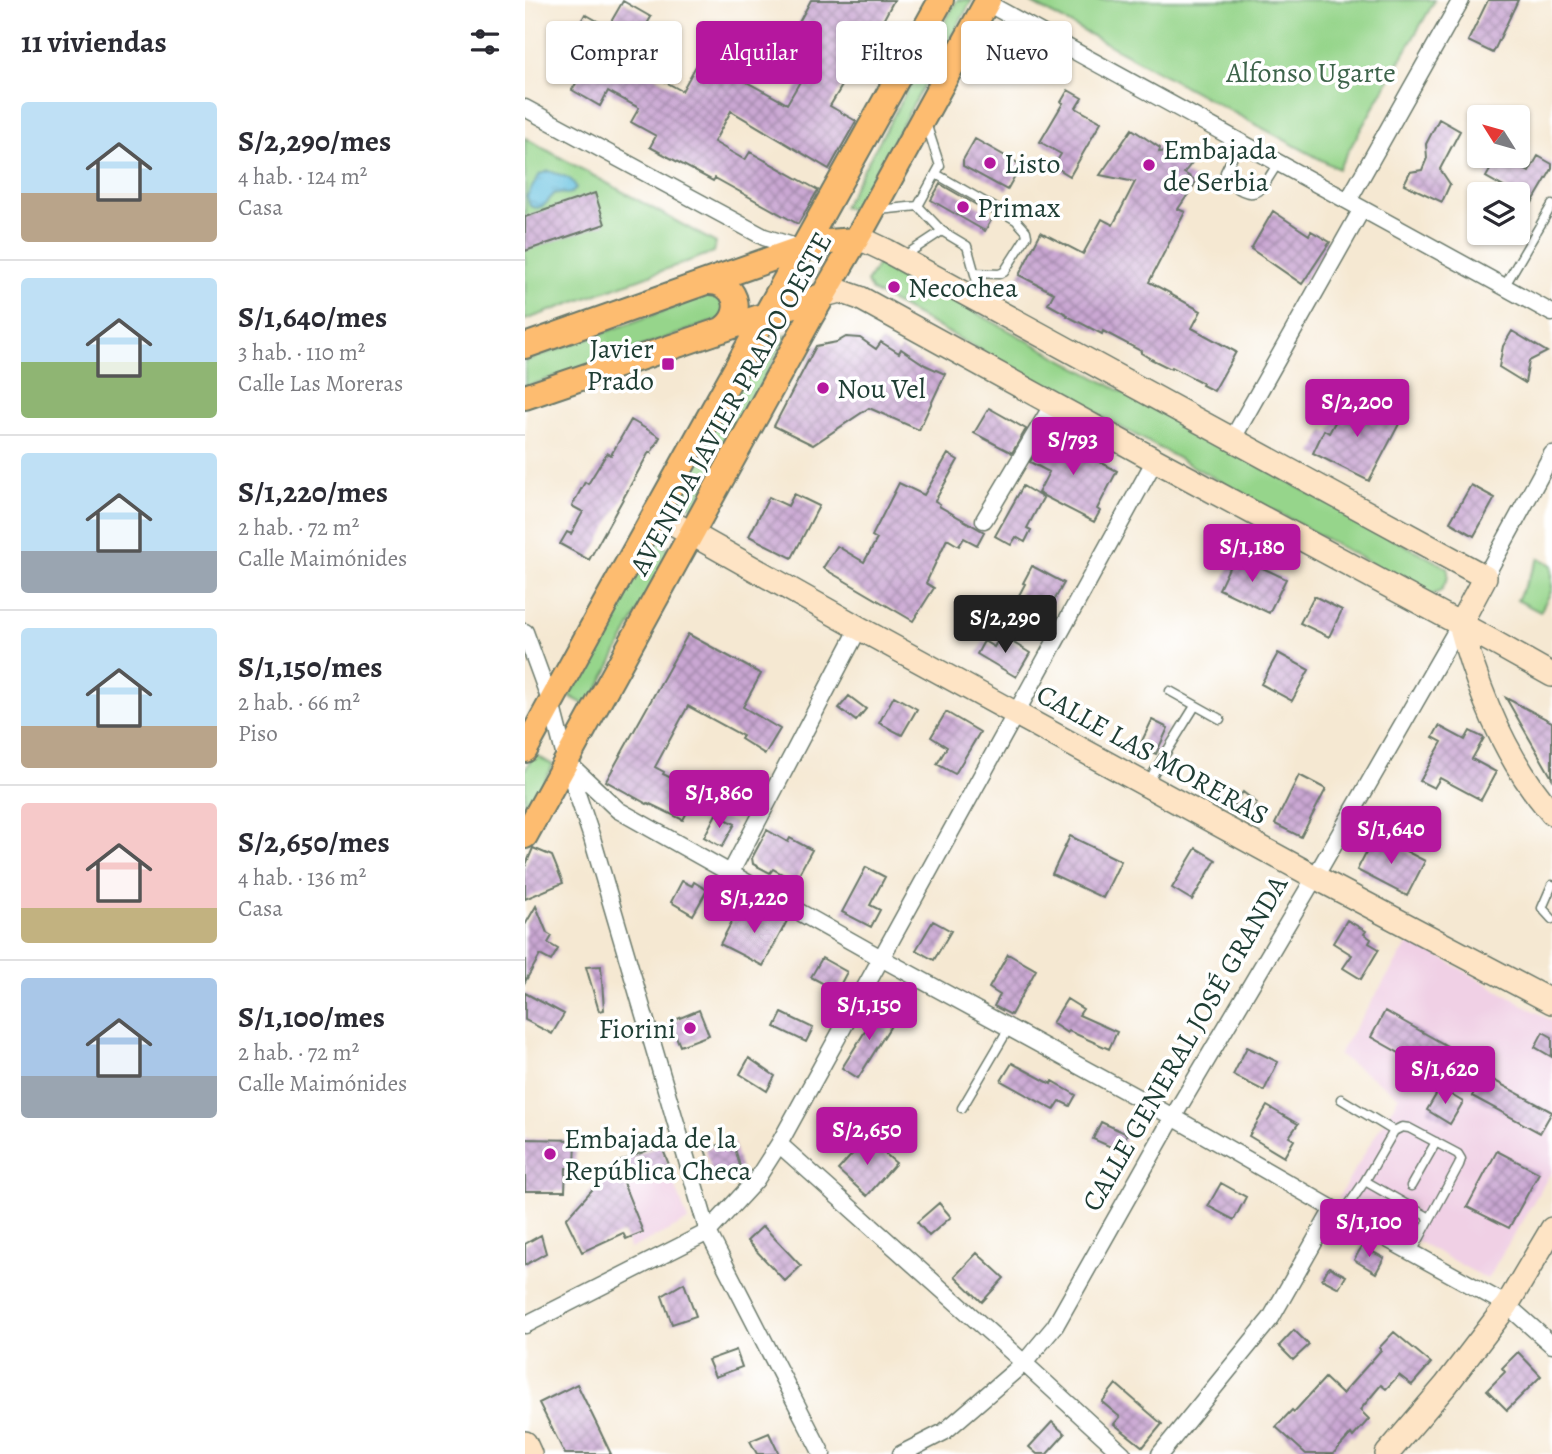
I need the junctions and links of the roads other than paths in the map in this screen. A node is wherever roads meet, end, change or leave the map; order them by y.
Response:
1 (941, 0) edge
2 (1461, 0) edge
3 (988, 1) edge
4 (525, 107) edge
5 (924, 117) junction
6 (1240, 142) junction
7 (1278, 163) junction
8 (936, 174) junction
9 (1355, 205) junction
10 (1552, 205) edge
11 (918, 206) junction
12 (872, 210) junction
13 (941, 231) junction
14 (856, 240) junction
15 (801, 248) junction
16 (900, 258) junction
17 (975, 273) junction
18 (707, 282) junction
19 (1504, 287) junction
20 (824, 295) junction
21 (983, 303) junction
22 (1552, 313) edge
23 (764, 315) junction
24 (723, 329) junction
25 (525, 346) edge
26 (525, 397) edge
27 (1053, 404) junction
28 (1233, 438) junction
29 (1552, 454) edge
30 (1155, 460) junction
31 (655, 513) junction
32 (984, 520) dead end
33 (691, 533) junction
34 (1485, 577) junction
35 (1460, 624) junction
36 (859, 628) junction
37 (525, 632) edge
38 (1552, 675) edge
39 (1170, 691) dead end
40 (551, 703) junction
41 (1195, 706) junction
42 (1015, 712) junction
43 (1220, 719) dead end
44 (525, 750) edge
45 (566, 761) junction
46 (1146, 784) junction
47 (1552, 813) edge
48 (525, 836) edge
49 (731, 872) junction
50 (1315, 877) junction
51 (1552, 885) edge
52 (1552, 919) edge
53 (881, 958) junction
54 (1552, 1002) edge
55 (1009, 1028) junction
56 (1341, 1099) dead end
57 (962, 1108) dead end
58 (1173, 1117) junction
59 (1394, 1131) junction
60 (1436, 1142) junction
61 (779, 1144) junction
62 (1365, 1181) junction
63 (1411, 1186) dead end
64 (1338, 1211) junction
65 (1430, 1218) junction
66 (1552, 1229) edge
67 (708, 1232) junction
68 (1412, 1252) junction
69 (1507, 1305) junction
70 (525, 1325) edge
71 (1552, 1345) edge
72 (1024, 1363) junction
73 (525, 1443) edge
74 (1391, 1453) edge
75 (530, 1454) edge
76 (822, 1454) edge
77 (901, 1454) edge
78 (1123, 1454) edge
79 (1160, 1454) edge

1 - 15 main road, AVENIDA JAVIER PRADO OESTE
2 - 9 street
3 - 5 main road, AVENIDA JAVIER PRADO OESTE
3 - 6 street
4 - 15 street
5 - 8 lane
5 - 12 main road, AVENIDA JAVIER PRADO OESTE
6 - 7 street
6 - 7 lane
7 - 9 street
8 - 11 lane
8 - 17 lane
9 - 19 street
9 - 28 street
10 - 19 lane
11 - 12 lane
11 - 13 lane
12 - 14 main road, AVENIDA JAVIER PRADO OESTE
13 - 16 lane
13 - 17 lane
14 - 15 main road
14 - 16 street
14 - 20 main road, AVENIDA JAVIER PRADO OESTE
15 - 18 main road
15 - 23 main road, AVENIDA JAVIER PRADO OESTE
16 - 21 street
17 - 21 lane
18 - 24 main road
18 - 25 main road
19 - 22 street
20 - 23 main road
20 - 27 street
20 - 33 main road, AVENIDA JAVIER PRADO OESTE
21 - 28 street
23 - 24 main road
23 - 31 main road, AVENIDA JAVIER PRADO OESTE
24 - 26 main road
27 - 30 street
27 - 32 street
28 - 34 street
29 - 34 street, CALLE GENERAL JOSÉ GRANDA
30 - 35 street
30 - 42 street
31 - 33 street, CALLE LAS MORERAS
31 - 40 main road, AVENIDA JAVIER PRADO OESTE
33 - 36 street, CALLE LAS MORERAS
33 - 45 main road, AVENIDA JAVIER PRADO OESTE
34 - 35 street, CALLE GENERAL JOSÉ GRANDA
35 - 38 street
35 - 47 street
35 - 50 street, CALLE GENERAL JOSÉ GRANDA
36 - 42 street, CALLE LAS MORERAS
36 - 49 street
37 - 40 street
39 - 41 lane
40 - 44 main road, AVENIDA JAVIER PRADO OESTE
40 - 45 street
41 - 43 lane
41 - 46 lane
42 - 46 street, CALLE LAS MORERAS
42 - 53 street
45 - 48 main road, AVENIDA JAVIER PRADO OESTE
45 - 49 street
45 - 67 street
46 - 50 street, CALLE LAS MORERAS
49 - 53 street
50 - 54 street, CALLE LAS MORERAS
50 - 58 street, CALLE GENERAL JOSÉ GRANDA
51 - 52 lane
53 - 55 street
53 - 61 street
55 - 57 lane
55 - 58 street
56 - 59 lane
58 - 64 street
58 - 72 street, CALLE GENERAL JOSÉ GRANDA
59 - 60 lane
59 - 62 lane
60 - 63 lane
60 - 65 lane
61 - 67 street
61 - 72 street
62 - 64 lane
62 - 65 lane
64 - 68 street
64 - 79 street
65 - 68 lane
66 - 69 street
67 - 70 street
67 - 76 street
68 - 69 street
69 - 71 street
69 - 74 street
72 - 77 street, CALLE GENERAL JOSÉ GRANDA
72 - 78 street
73 - 75 street

